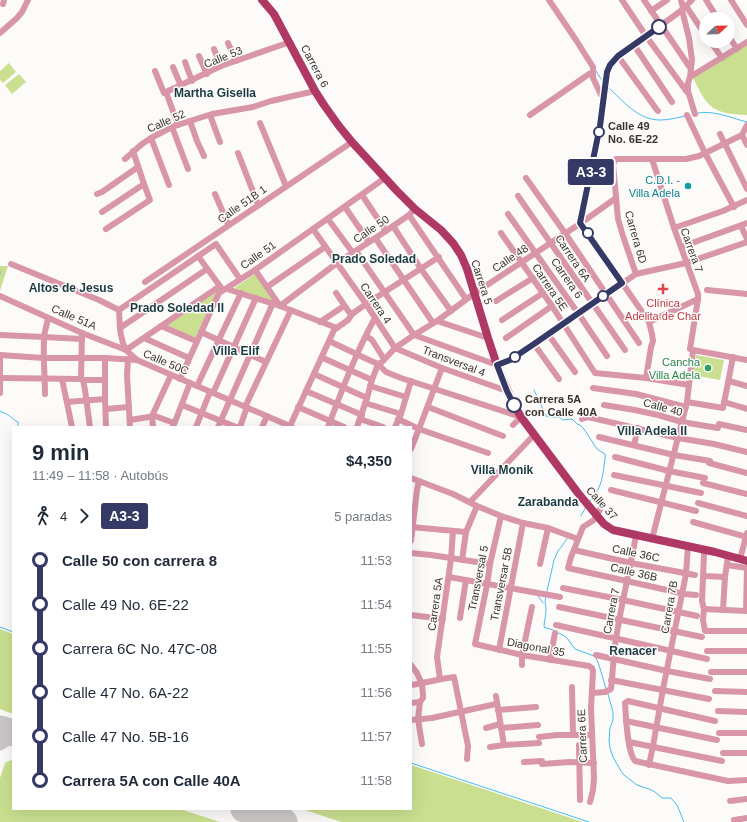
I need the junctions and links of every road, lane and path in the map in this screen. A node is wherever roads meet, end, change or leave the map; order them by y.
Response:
1 (28, 0) edge
2 (262, 0) edge
3 (549, 0) edge
4 (622, 0) edge
5 (644, 0) edge
6 (666, 0) edge
7 (692, 0) edge
8 (706, 0) edge
9 (731, 0) edge
10 (683, 6) edge
11 (651, 10) junction
12 (714, 12) edge
13 (747, 25) edge
14 (661, 26) junction
15 (699, 27) edge
16 (0, 33) edge
17 (646, 36) junction
18 (290, 42) junction
19 (747, 42) edge
20 (228, 43) dead end
21 (634, 45) junction
22 (735, 46) edge
23 (715, 48) edge
24 (214, 49) dead end
25 (737, 49) junction
26 (199, 56) dead end
27 (618, 56) junction
28 (722, 58) junction
29 (236, 61) junction
30 (185, 62) dead end
31 (221, 66) junction
32 (173, 67) dead end
33 (691, 69) junction
34 (155, 71) dead end
35 (207, 74) junction
36 (589, 74) dead end
37 (690, 77) junction
38 (192, 81) junction
39 (181, 86) junction
40 (315, 91) junction
41 (165, 92) junction
42 (687, 92) dead end
43 (604, 100) junction
44 (672, 102) dead end
45 (658, 111) dead end
46 (695, 114) dead end
47 (210, 115) junction
48 (530, 115) dead end
49 (687, 115) dead end
50 (190, 121) junction
51 (260, 123) dead end
52 (747, 125) edge
53 (175, 126) junction
54 (720, 134) dead end
55 (742, 135) junction
56 (151, 138) junction
57 (220, 142) dead end
58 (352, 142) junction
59 (725, 144) junction
60 (747, 145) edge
61 (133, 151) junction
62 (705, 153) junction
63 (238, 154) dead end
64 (204, 156) dead end
65 (125, 159) dead end
66 (652, 159) junction
67 (138, 168) junction
68 (188, 169) dead end
69 (385, 178) junction
70 (526, 178) dead end
71 (144, 184) junction
72 (169, 185) dead end
73 (286, 186) junction
74 (747, 189) edge
75 (98, 194) dead end
76 (215, 194) dead end
77 (362, 195) junction
78 (518, 196) dead end
79 (616, 198) junction
80 (747, 200) edge
81 (257, 202) dead end
82 (345, 207) junction
83 (734, 207) junction
84 (102, 212) dead end
85 (412, 212) junction
86 (508, 214) dead end
87 (328, 219) junction
88 (580, 223) junction
89 (228, 224) dead end
90 (744, 224) edge
91 (393, 226) junction
92 (674, 228) junction
93 (106, 229) dead end
94 (313, 229) junction
95 (386, 232) junction
96 (501, 233) dead end
97 (565, 233) junction
98 (376, 239) junction
99 (747, 240) edge
100 (369, 242) junction
101 (550, 243) junction
102 (325, 247) junction
103 (681, 247) junction
104 (355, 252) junction
105 (536, 252) junction
106 (198, 256) junction
107 (439, 257) junction
108 (522, 262) junction
109 (686, 263) junction
110 (11, 264) dead end
111 (337, 264) junction
112 (207, 269) junction
113 (420, 269) junction
114 (255, 270) junction
115 (636, 274) junction
116 (532, 278) junction
117 (240, 279) junction
118 (404, 280) junction
119 (145, 282) dead end
120 (622, 283) junction
121 (267, 287) junction
122 (223, 288) junction
123 (707, 290) dead end
124 (384, 292) junction
125 (241, 293) junction
126 (336, 293) dead end
127 (475, 293) junction
128 (543, 293) junction
129 (607, 294) junction
130 (747, 294) edge
131 (0, 296) edge
132 (256, 298) junction
133 (466, 299) junction
134 (698, 299) junction
135 (496, 301) dead end
136 (273, 303) junction
137 (366, 304) junction
138 (592, 304) junction
139 (280, 306) junction
140 (344, 306) junction
141 (552, 306) junction
142 (119, 310) junction
143 (291, 310) junction
144 (451, 311) junction
145 (578, 313) junction
146 (352, 314) junction
147 (48, 318) junction
148 (375, 318) junction
149 (502, 320) dead end
150 (320, 322) junction
151 (435, 322) junction
152 (649, 322) junction
153 (563, 324) junction
154 (161, 326) junction
155 (120, 328) junction
156 (337, 328) junction
157 (201, 332) junction
158 (0, 334) edge
159 (548, 334) junction
160 (414, 335) junction
161 (82, 336) junction
162 (366, 336) junction
163 (44, 337) junction
164 (144, 338) junction
165 (488, 338) junction
166 (506, 338) dead end
167 (218, 340) junction
168 (196, 341) junction
169 (329, 341) junction
170 (640, 343) dead end
171 (534, 344) junction
172 (234, 347) junction
173 (395, 348) junction
174 (126, 350) junction
175 (625, 350) dead end
176 (691, 350) junction
177 (0, 355) edge
178 (250, 355) junction
179 (358, 355) junction
180 (607, 356) dead end
181 (322, 357) junction
182 (733, 357) junction
183 (43, 358) junction
184 (82, 358) junction
185 (105, 358) junction
186 (189, 358) junction
187 (128, 359) junction
188 (384, 359) junction
189 (137, 360) junction
190 (747, 360) edge
191 (266, 362) junction
192 (378, 364) junction
193 (497, 365) junction
194 (442, 368) junction
195 (351, 371) junction
196 (575, 372) dead end
197 (314, 374) junction
198 (171, 375) junction
199 (0, 378) edge
200 (646, 378) junction
201 (45, 379) junction
202 (62, 379) junction
203 (180, 379) junction
204 (559, 379) dead end
205 (82, 380) junction
206 (105, 380) junction
207 (411, 381) junction
208 (729, 381) junction
209 (190, 383) junction
210 (371, 383) junction
211 (689, 385) junction
212 (197, 386) junction
213 (747, 386) edge
214 (343, 388) junction
215 (594, 388) dead end
216 (434, 389) junction
217 (306, 391) junction
218 (507, 391) junction
219 (212, 392) junction
220 (0, 393) edge
221 (45, 394) dead end
222 (406, 397) junction
223 (105, 399) junction
224 (86, 400) junction
225 (229, 400) junction
226 (366, 400) junction
227 (67, 402) junction
228 (337, 404) junction
229 (686, 404) junction
230 (182, 405) junction
231 (604, 405) dead end
232 (723, 405) junction
233 (129, 407) junction
234 (246, 407) junction
235 (298, 407) junction
236 (428, 407) junction
237 (747, 408) edge
238 (106, 409) junction
239 (202, 414) junction
240 (152, 416) junction
241 (266, 416) junction
242 (400, 416) junction
243 (361, 417) junction
244 (521, 418) junction
245 (582, 419) dead end
246 (220, 420) junction
247 (682, 422) junction
248 (130, 424) edge
249 (329, 424) edge
250 (174, 425) edge
251 (513, 425) dead end
252 (72, 426) edge
253 (90, 426) edge
254 (106, 426) edge
255 (153, 426) edge
256 (196, 426) edge
257 (218, 426) edge
258 (234, 426) edge
259 (240, 426) edge
260 (262, 426) edge
261 (288, 426) edge
262 (339, 426) edge
263 (357, 426) edge
264 (381, 426) edge
265 (395, 426) edge
266 (638, 428) junction
267 (419, 429) junction
268 (747, 430) edge
269 (534, 435) junction
270 (503, 436) dead end
271 (600, 438) dead end
272 (678, 438) junction
273 (634, 445) junction
274 (412, 446) edge
275 (747, 452) edge
276 (488, 453) dead end
277 (674, 455) junction
278 (615, 457) dead end
279 (669, 471) junction
280 (747, 473) edge
281 (614, 475) dead end
282 (412, 478) edge
283 (419, 481) junction
284 (666, 486) junction
285 (611, 490) dead end
286 (701, 493) dead end
287 (747, 494) edge
288 (470, 502) junction
289 (661, 503) junction
290 (698, 503) dead end
291 (477, 506) junction
292 (602, 506) dead end
293 (696, 511) dead end
294 (501, 516) junction
295 (597, 516) junction
296 (747, 516) edge
297 (693, 522) dead end
298 (523, 523) junction
299 (412, 527) edge
300 (548, 528) junction
301 (453, 531) junction
302 (466, 532) junction
303 (636, 535) junction
304 (747, 535) edge
305 (578, 539) junction
306 (652, 539) junction
307 (688, 546) junction
308 (574, 550) junction
309 (412, 553) edge
310 (704, 554) dead end
311 (728, 556) junction
312 (451, 559) junction
313 (462, 560) junction
314 (743, 560) edge
315 (631, 563) junction
316 (490, 564) junction
317 (540, 564) dead end
318 (727, 565) junction
319 (747, 568) edge
320 (686, 574) junction
321 (695, 575) dead end
322 (703, 576) junction
323 (449, 577) junction
324 (725, 577) junction
325 (466, 580) junction
326 (627, 581) junction
327 (487, 585) junction
328 (563, 588) dead end
329 (510, 589) junction
330 (682, 594) junction
331 (696, 595) dead end
332 (560, 597) dead end
333 (623, 600) junction
334 (532, 607) dead end
335 (559, 607) dead end
336 (704, 610) junction
337 (724, 610) junction
338 (746, 611) edge
339 (679, 612) junction
340 (412, 615) edge
341 (697, 616) dead end
342 (460, 618) dead end
343 (443, 619) junction
344 (620, 620) junction
345 (556, 625) dead end
346 (747, 631) edge
347 (675, 632) junction
348 (555, 633) dead end
349 (702, 637) dead end
350 (616, 638) junction
351 (475, 644) joint
352 (499, 650) junction
353 (671, 651) junction
354 (707, 651) dead end
355 (747, 652) edge
356 (522, 655) junction
357 (596, 655) dead end
358 (613, 658) junction
359 (707, 658) dead end
360 (550, 660) junction
361 (522, 665) dead end
362 (412, 666) edge
363 (592, 668) joint
364 (667, 671) junction
365 (711, 672) dead end
366 (747, 672) edge
367 (440, 679) junction
368 (710, 679) dead end
369 (611, 680) junction
370 (422, 684) junction
371 (412, 685) edge
372 (572, 687) dead end
373 (663, 689) junction
374 (715, 692) dead end
375 (747, 692) edge
376 (592, 693) junction
377 (496, 696) dead end
378 (709, 699) dead end
379 (420, 702) junction
380 (412, 703) edge
381 (497, 707) junction
382 (536, 707) dead end
383 (660, 708) junction
384 (718, 711) dead end
385 (460, 712) junction
386 (747, 712) edge
387 (418, 719) junction
388 (412, 720) edge
389 (626, 721) junction
390 (715, 721) dead end
391 (501, 726) junction
392 (538, 726) dead end
393 (486, 728) dead end
394 (657, 728) junction
395 (719, 733) dead end
396 (747, 733) edge
397 (573, 735) junction
398 (592, 735) junction
399 (717, 740) dead end
400 (629, 742) junction
401 (422, 744) dead end
402 (504, 745) junction
403 (580, 745) dead end
404 (653, 746) junction
405 (490, 747) dead end
406 (722, 753) dead end
407 (747, 753) edge
408 (467, 759) dead end
409 (722, 761) dead end
410 (524, 762) dead end
411 (579, 762) junction
412 (594, 763) junction
413 (649, 765) junction
414 (747, 780) edge
415 (747, 799) edge
416 (580, 800) dead end
417 (730, 800) dead end
418 (590, 802) dead end
419 (747, 818) edge
420 (734, 820) dead end

1 - 16 street
2 - 18 main road, Carrera 6
3 - 43 street
4 - 17 street
5 - 11 street
6 - 11 street
7 - 10 street
8 - 12 street
9 - 13 street
10 - 14 street
10 - 15 street
10 - 33 street
11 - 14 street
14 - 17 street
14 - 33 street
17 - 21 street
17 - 42 street
18 - 29 street, Calle 53
18 - 40 main road, Carrera 6
19 - 25 street
20 - 29 street
21 - 27 street
21 - 44 street
22 - 25 street
23 - 28 street
24 - 31 street
25 - 28 street
26 - 35 street
27 - 43 street
27 - 45 street
28 - 37 street
29 - 31 street, Calle 53
30 - 38 street
31 - 35 street, Calle 53
32 - 39 street
33 - 37 street
34 - 41 street
35 - 38 street, Calle 53
36 - 48 street
37 - 46 street
38 - 39 street, Calle 53
39 - 41 street, Calle 53
40 - 47 street, Calle 52
40 - 58 main road, Carrera 6
41 - 53 street
43 - 88 street
47 - 50 street, Calle 52
47 - 57 street
49 - 62 street
50 - 53 street, Calle 52
50 - 64 street
51 - 73 street
52 - 55 street
53 - 56 street, Calle 52
53 - 68 street
54 - 59 street
55 - 59 street
55 - 60 street
56 - 61 street, Calle 52
56 - 72 street
58 - 69 main road, Carrera 6
58 - 73 street, Calle 51B 1
59 - 62 street
59 - 74 street
61 - 65 street, Calle 52
61 - 67 street
62 - 66 street
62 - 83 street
63 - 81 street
66 - 79 street, Carrera 6D
66 - 92 street, Carrera 7
67 - 71 street
67 - 75 street
69 - 77 street, Calle 51
69 - 85 main road, Carrera 5
70 - 97 street
71 - 84 street
71 - 93 street
73 - 119 street, Calle 51B 1
76 - 89 street
77 - 82 street, Calle 51
77 - 95 street
78 - 101 street, Carrera 6A
79 - 88 street, Calle 48
79 - 115 street, Carrera 6D
80 - 83 street
82 - 87 street, Calle 51
82 - 100 street
83 - 92 street
85 - 91 street, Calle 50
85 - 107 street, Carrera 5
85 - 127 main road, Carrera 5
86 - 105 street, Carrera 6
87 - 94 street, Calle 51
87 - 104 street
88 - 97 street, Calle 48
88 - 120 street
90 - 99 street
90 - 103 street
91 - 95 street, Calle 50
91 - 113 street
92 - 103 street, Carrera 7
94 - 102 street, Carrera 4
94 - 114 street, Calle 51
95 - 98 street, Calle 50
96 - 108 street, Carrera 5E
97 - 101 street, Calle 48
97 - 129 street
98 - 100 street, Calle 50
98 - 118 street
99 - 109 street
100 - 104 street, Calle 50
101 - 105 street, Calle 48
101 - 138 street, Carrera 6A
102 - 111 street, Carrera 4
102 - 121 street
103 - 109 street, Carrera 7
104 - 111 street, Calle 50
104 - 124 street
105 - 108 street, Calle 48
105 - 145 street, Carrera 6
106 - 112 street
106 - 117 street
106 - 142 street
107 - 113 street
107 - 133 street, Carrera 5
108 - 116 street, Carrera 5E
108 - 127 street, Calle 48
109 - 115 street
109 - 134 street, Carrera 7
110 - 142 street
111 - 137 street, Carrera 4
111 - 139 street, Calle 50
112 - 122 street
112 - 155 street
113 - 118 street
113 - 144 street
114 - 117 street, Calle 51
114 - 121 street
115 - 120 street
116 - 128 street, Carrera 5E
116 - 135 street
117 - 122 street, Calle 51
118 - 124 street
118 - 151 street
120 - 129 street
120 - 152 street
121 - 139 street
122 - 125 street
122 - 154 street, Calle 51
122 - 157 street, Calle 51
123 - 130 street
124 - 137 street
124 - 160 street
125 - 132 street
125 - 167 street
126 - 140 street
127 - 133 street, Calle 48
127 - 165 main road, Carrera 5
128 - 141 street, Carrera 5E
128 - 149 street
129 - 138 street
129 - 170 street
131 - 147 street, Calle 51A
132 - 136 street
132 - 172 street
133 - 144 street, Calle 48
134 - 152 street
134 - 176 street, Carrera 7
136 - 139 street
136 - 178 street
137 - 146 street
137 - 148 street, Carrera 4
138 - 145 street
138 - 175 street, Carrera 6A
139 - 143 street
140 - 146 street
140 - 150 street
141 - 153 street, Carrera 5E
141 - 166 street
142 - 155 street
143 - 150 street
143 - 191 street
144 - 151 street, Calle 48
145 - 153 street
145 - 180 street, Carrera 6
146 - 156 street
147 - 161 street, Calle 51A
147 - 163 street
148 - 162 street
148 - 173 street, Carrera 4
150 - 156 street
151 - 160 street, Calle 48
151 - 165 street
152 - 200 street
153 - 159 street
153 - 200 street, Carrera 5E
154 - 164 street, Calle 51
154 - 168 street
155 - 174 street
156 - 169 street
157 - 167 street
157 - 168 street, Calle 51
158 - 163 street
159 - 171 street
159 - 196 street
160 - 173 street, Calle 48
160 - 193 street
161 - 163 street
161 - 174 street, Calle 51A
161 - 184 street
162 - 179 street
162 - 188 street
163 - 183 street
164 - 174 street, Calle 51
164 - 186 street
165 - 193 main road, Carrera 5
167 - 172 street
167 - 212 street
168 - 186 street, Calle 51
169 - 179 street
169 - 181 street
171 - 193 street
171 - 204 street
172 - 178 street
172 - 219 street
173 - 188 street, Calle 48
173 - 194 street, Transversal 4
174 - 189 street, Calle 51A
176 - 182 street
176 - 211 street, Carrera 7
177 - 183 street, Calle 50C
177 - 199 street
178 - 191 street
178 - 225 street
179 - 192 street
179 - 195 street
181 - 195 street
181 - 197 street
182 - 190 street
182 - 208 street
183 - 184 street, Calle 50C
183 - 201 street
184 - 185 street, Calle 50C
184 - 205 street
185 - 187 street, Calle 50C
185 - 206 street
186 - 203 street, Calle 51
187 - 189 street, Calle 50C
187 - 233 street
188 - 192 street, Calle 48
189 - 198 street, Calle 50C
191 - 234 street
192 - 207 street
192 - 210 street
193 - 218 main road, Carrera 5
194 - 216 street
194 - 218 street, Transversal 4
195 - 210 street
195 - 214 street
197 - 214 street
197 - 217 street
198 - 203 street, Calle 50C
198 - 240 street
199 - 201 street
199 - 220 street
200 - 211 street
201 - 202 street
201 - 221 street
202 - 205 street
202 - 227 street
203 - 209 street, Calle 50C
205 - 206 street
205 - 224 street
206 - 223 street
207 - 216 street
207 - 222 street
208 - 213 street
208 - 232 street
209 - 212 street, Calle 50C
209 - 230 street
210 - 222 street
210 - 226 street
211 - 229 street, Carrera 7
212 - 219 street, Calle 50C
214 - 226 street
214 - 228 street
215 - 229 street
216 - 236 street
216 - 244 street
217 - 228 street
217 - 235 street
218 - 244 main road, Carrera 5
219 - 225 street, Calle 50C
219 - 239 street
222 - 242 street
223 - 224 street
223 - 238 street
224 - 227 street
224 - 253 street
225 - 234 street, Calle 50C
225 - 246 street
226 - 242 street
226 - 243 street
227 - 252 street
228 - 243 street
228 - 249 street
229 - 232 street
229 - 247 street, Carrera 7
230 - 239 street
230 - 250 street
231 - 247 street, Calle 40
232 - 237 street
233 - 238 street
233 - 248 street
234 - 241 street, Calle 50C
234 - 259 street
235 - 249 street
235 - 261 street
236 - 267 street
236 - 270 street
238 - 254 street
239 - 246 street
239 - 256 street
240 - 248 street
240 - 250 street
240 - 255 street
241 - 260 street
241 - 261 street, Calle 50C
242 - 265 street
242 - 267 street
243 - 263 street
243 - 264 street
244 - 251 street
244 - 269 main road, Calle 37
245 - 266 street
246 - 257 street
246 - 258 street
247 - 268 street, Calle 40
247 - 272 street, Carrera 7
249 - 262 street
266 - 272 street
266 - 273 street
267 - 274 street
267 - 276 street
269 - 288 street
269 - 295 main road, Calle 37
271 - 273 street
272 - 275 street
272 - 277 street, Carrera 7
273 - 277 street
277 - 279 street, Carrera 7
277 - 280 street
278 - 279 street
279 - 284 street, Carrera 7
279 - 287 street
281 - 284 street
282 - 283 street
283 - 288 street
283 - 299 street
284 - 286 street
284 - 289 street, Carrera 7
285 - 289 street
288 - 291 street
289 - 293 street
289 - 306 street, Carrera 7
290 - 296 street
291 - 294 street
291 - 302 street
292 - 295 street
294 - 298 street
294 - 316 street, Transversal 5
295 - 303 main road, Calle 37
295 - 305 street
297 - 304 street
298 - 300 street
298 - 329 street, Transversar 5B
299 - 301 street
300 - 305 street
300 - 317 street
301 - 302 street
301 - 312 street, Carrera 5A
302 - 313 street
303 - 306 main road, Calle 37
303 - 315 street, Carrera 7
304 - 314 street
305 - 308 street
306 - 307 main road, Calle 37
307 - 311 main road, Calle 37
307 - 320 street, Carrera 7B
308 - 315 street, Calle 36C
308 - 326 street, Calle 36B
309 - 312 street
310 - 322 street
311 - 314 main road, Calle 37
311 - 318 street
312 - 313 street
312 - 323 street, Carrera 5A
313 - 316 street
315 - 320 street, Calle 36C
315 - 326 street, Carrera 7
316 - 327 street, Transversal 5
318 - 319 street
318 - 324 street
319 - 338 street
320 - 321 street, Calle 36C
320 - 330 street, Carrera 7B
322 - 324 street
322 - 336 street
323 - 325 street
323 - 343 street, Carrera 5A
324 - 337 street
325 - 327 street
325 - 342 street
326 - 330 street, Calle 36B
326 - 333 street, Carrera 7
327 - 329 street
327 - 351 street, Transversal 5
328 - 333 street
329 - 332 street
329 - 352 street, Transversar 5B
330 - 331 street, Calle 36B
330 - 339 street, Carrera 7B
333 - 339 street
333 - 344 street, Carrera 7
334 - 356 street
335 - 344 street
336 - 337 street
336 - 346 street
337 - 338 street
339 - 341 street
339 - 347 street, Carrera 7B
340 - 343 street
343 - 367 street, Carrera 5A
344 - 347 street
344 - 350 street, Carrera 7
345 - 350 street
347 - 349 street
347 - 353 street, Carrera 7B
348 - 360 street
350 - 353 street
350 - 358 street, Carrera 7
351 - 352 street, Diagonal 35
352 - 356 street, Diagonal 35
353 - 359 street
353 - 364 street, Carrera 7B
354 - 355 street
356 - 360 street, Diagonal 35
356 - 361 street
357 - 358 street
358 - 364 street
358 - 369 street, Carrera 7
360 - 363 street, Diagonal 35
362 - 370 street
363 - 376 street, Carrera 6E
364 - 368 street
364 - 373 street, Carrera 7B
365 - 366 street
367 - 370 street
367 - 385 street
369 - 373 street
369 - 376 street, Carrera 7
370 - 371 street
370 - 379 street
372 - 397 street
373 - 378 street
373 - 383 street, Carrera 7B
374 - 375 street
376 - 398 street, Carrera 6E
377 - 381 street
379 - 380 street
379 - 387 street
381 - 382 street
381 - 385 street
381 - 391 street
383 - 389 street
383 - 390 street
383 - 394 street, Carrera 7B
384 - 386 street
385 - 387 street
385 - 408 street
387 - 388 street
387 - 401 street
389 - 394 street
389 - 400 street
391 - 392 street
391 - 393 street
391 - 402 street
394 - 399 street
394 - 404 street, Carrera 7B
395 - 396 street
397 - 398 street
397 - 402 street
398 - 412 street, Carrera 6E
400 - 404 street
400 - 413 street
402 - 405 street
403 - 411 street
404 - 409 street
404 - 413 street, Carrera 7B
406 - 407 street
410 - 411 street
411 - 412 street
411 - 416 street
412 - 418 street, Carrera 6E
413 - 414 street
415 - 417 street
419 - 420 street

